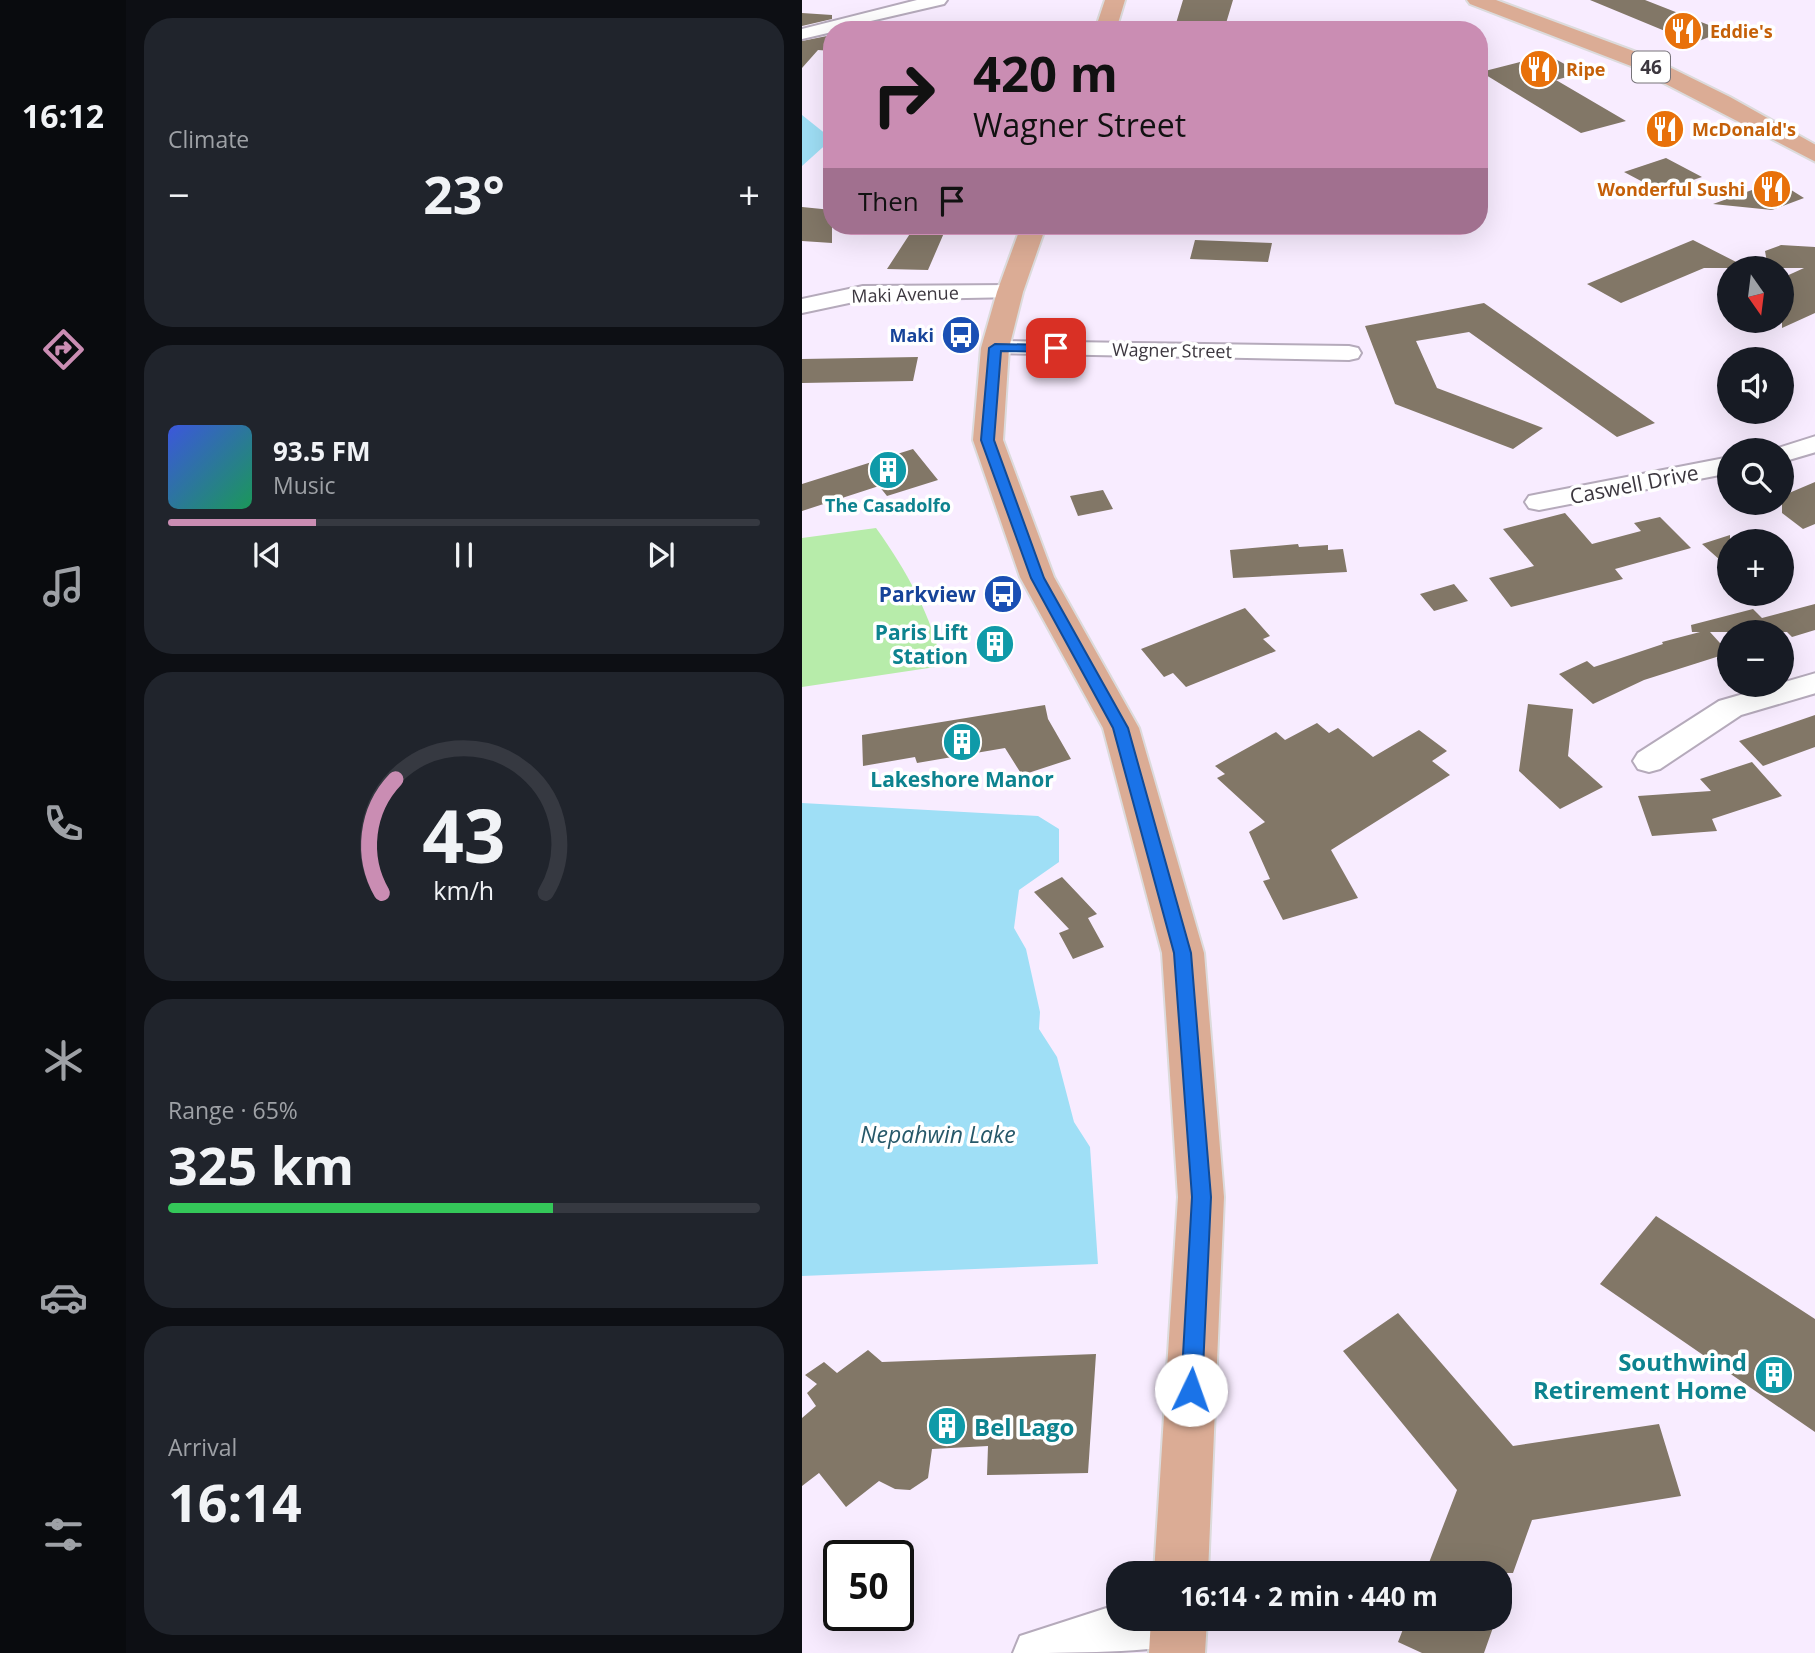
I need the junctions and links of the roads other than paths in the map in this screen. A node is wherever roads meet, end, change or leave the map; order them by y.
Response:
1 (938, 0) edge
2 (1115, 0) edge
3 (1477, 0) edge
4 (854, 21) edge
5 (1108, 21) edge
6 (823, 29) edge
7 (802, 34) edge
8 (1815, 155) edge
9 (1030, 235) edge
10 (1010, 292) junction
11 (802, 306) edge
12 (995, 348) junction
13 (1349, 353) dead end
14 (1815, 444) edge
15 (1794, 450) edge
16 (1717, 468) edge
17 (1539, 502) dead end
18 (1815, 683) edge
19 (1649, 761) dead end
20 (1182, 1561) edge
21 (1110, 1631) edge
22 (1037, 1653) edge

1 - 4 street
2 - 5 main road
3 - 8 main road, 46
6 - 7 street
9 - 10 main road
10 - 11 street, Maki Avenue
10 - 12 main road
12 - 13 street, Wagner Street
12 - 20 main road
14 - 15 street
16 - 17 street, Caswell Drive
18 - 19 street
21 - 22 street

